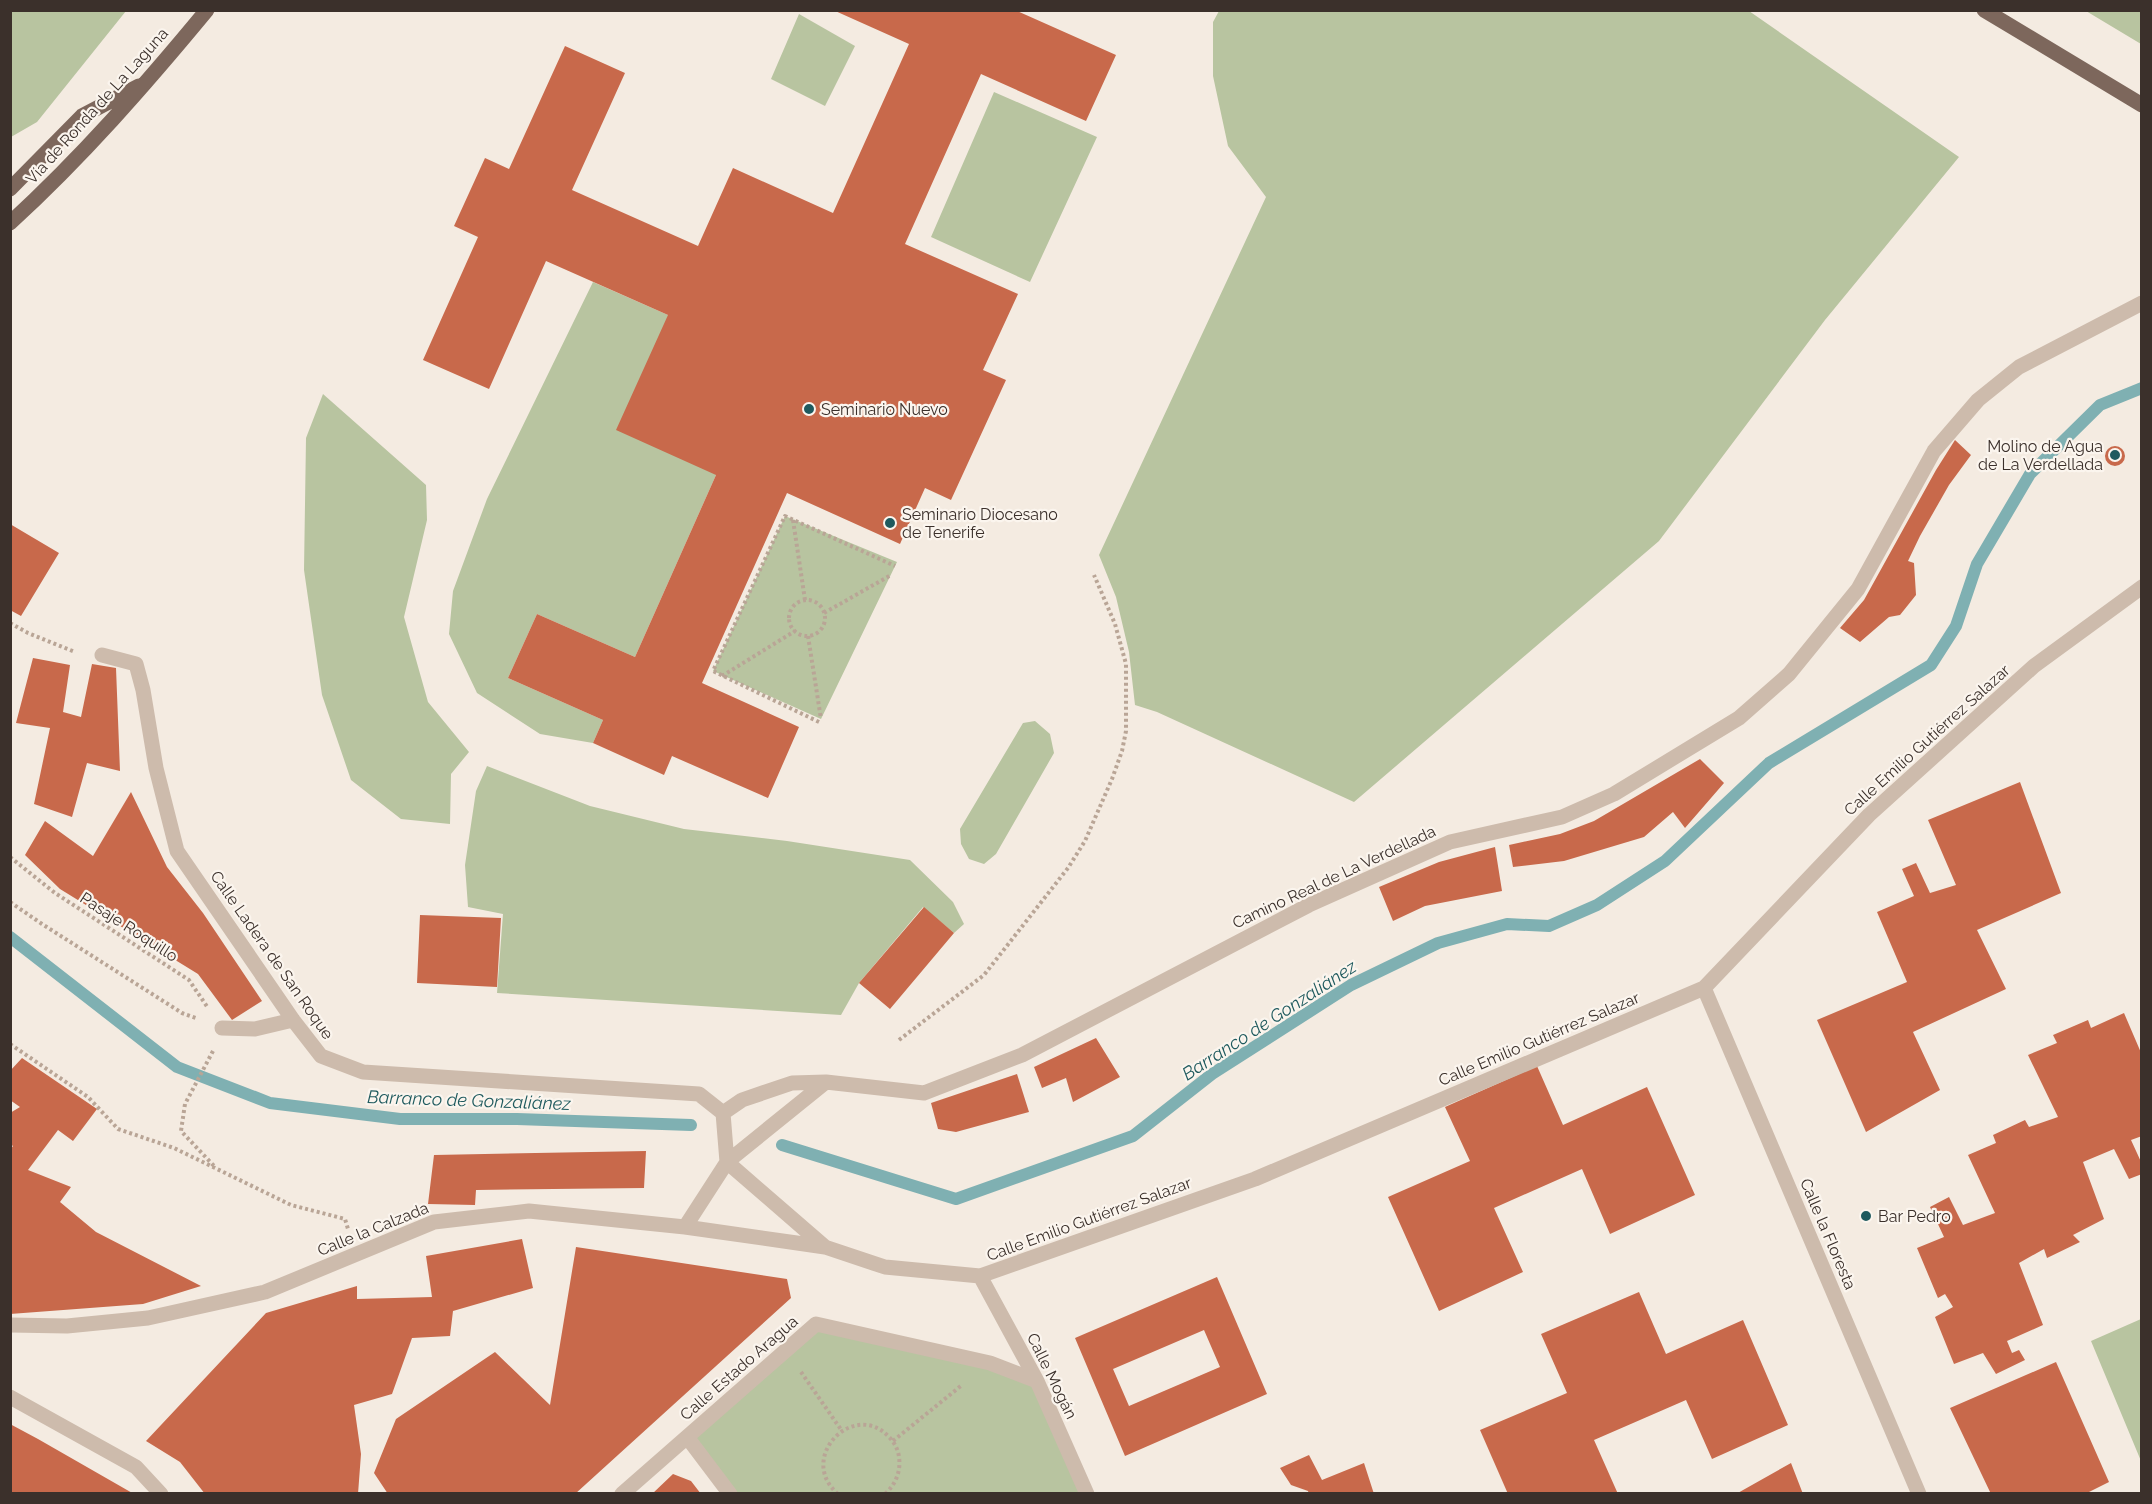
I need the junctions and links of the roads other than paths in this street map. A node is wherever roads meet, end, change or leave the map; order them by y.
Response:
1 (207, 10) edge
2 (1984, 10) edge
3 (149, 80) junction
4 (2142, 105) edge
5 (10, 189) edge
6 (10, 223) edge
7 (2142, 303) edge
8 (2142, 587) edge
9 (102, 655) road end
10 (1704, 988) junction
11 (293, 1020) junction
12 (222, 1028) road end
13 (826, 1082) junction
14 (723, 1113) junction
15 (727, 1162) junction
16 (685, 1227) junction
17 (825, 1247) junction
18 (980, 1276) junction
19 (10, 1325) edge
20 (1037, 1381) junction
21 (10, 1397) edge
22 (687, 1437) junction
23 (161, 1494) edge
24 (622, 1494) edge
25 (730, 1494) edge
26 (1087, 1494) edge
27 (1919, 1494) edge

1 - 3 main road, Vía de Ronda de La Laguna
2 - 4 main road
3 - 5 main road
3 - 6 main road, Vía de Ronda de La Laguna
7 - 13 street, Camino Real de La Verdellada
8 - 10 street, Calle Emilio Gutiérrez Salazar
9 - 11 street, Calle Ladera de San Roque
10 - 18 street, Calle Emilio Gutiérrez Salazar
10 - 27 street, Calle la Floresta
11 - 12 street
11 - 14 street, Calle Ladera de San Roque
13 - 14 street, Camino Real de La Verdellada
13 - 15 street
14 - 15 street
15 - 16 street
15 - 17 street
16 - 17 street, Calle la Calzada
16 - 19 street, Calle la Calzada
17 - 18 street, Calle Emilio Gutiérrez Salazar
18 - 20 street, Calle Mogán
20 - 22 street, Calle Estado Aragua
20 - 26 street, Calle Mogán
21 - 23 street
22 - 24 street, Calle Estado Aragua
22 - 25 street

